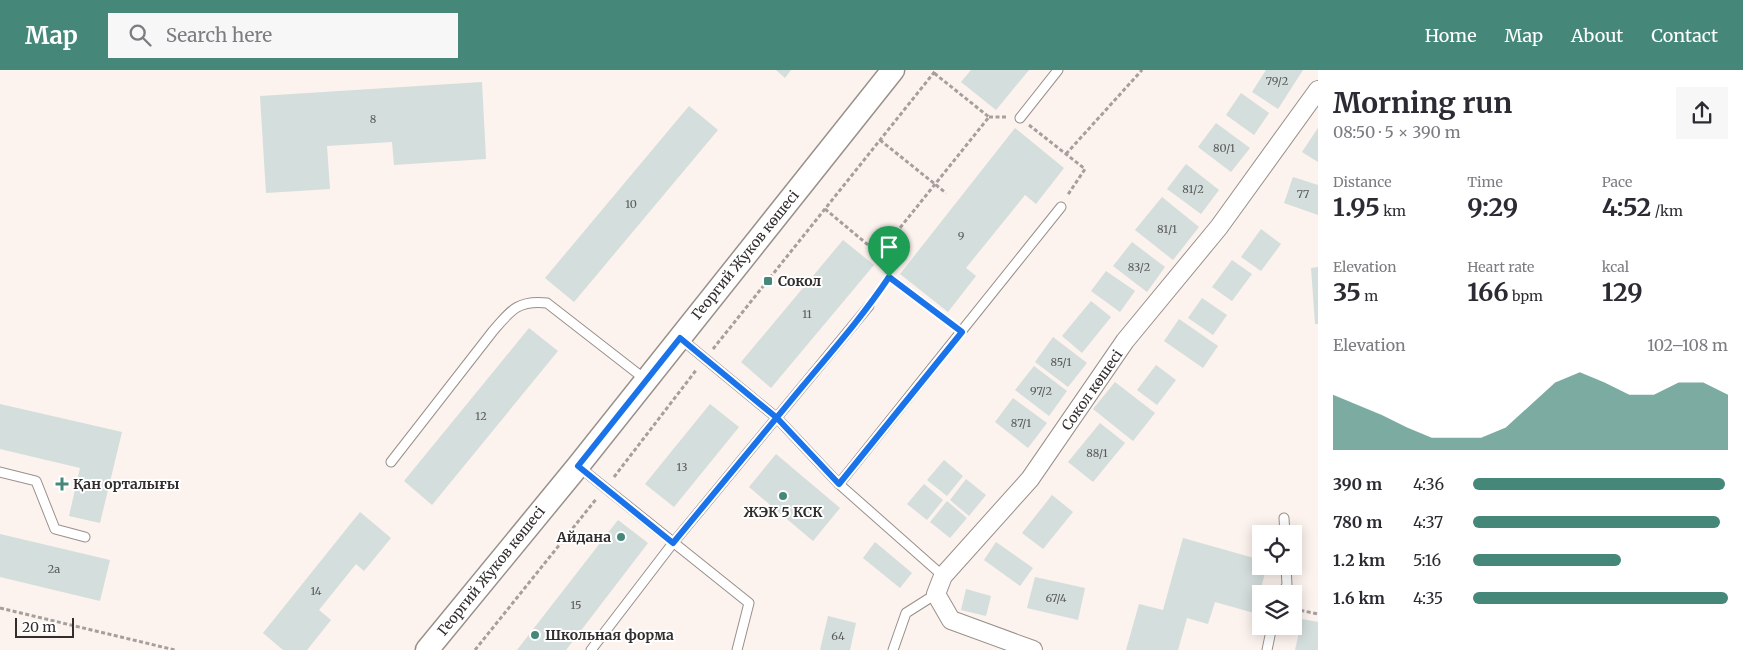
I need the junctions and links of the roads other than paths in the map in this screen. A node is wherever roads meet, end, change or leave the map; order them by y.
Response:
1 (893, 70) edge
2 (1058, 70) edge
3 (1318, 90) edge
4 (1020, 118) road end
5 (1060, 207) road end
6 (869, 306) road end
7 (680, 338) junction
8 (646, 380) junction
9 (777, 418) junction
10 (391, 462) dead end
11 (578, 466) junction
12 (0, 472) edge
13 (839, 484) junction
14 (1284, 518) dead end
15 (1284, 525) edge
16 (85, 537) dead end
17 (673, 543) junction
18 (943, 576) junction
19 (936, 594) junction
20 (1270, 635) edge
21 (427, 650) edge
22 (591, 650) edge
23 (737, 650) edge
24 (893, 650) edge
25 (1033, 650) edge
26 (1267, 650) edge

1 - 7 street, Георгий Жуков көшесі
2 - 4 lane
3 - 18 street, Сокол көшесі
5 - 13 lane
6 - 9 lane
7 - 8 street, Георгий Жуков көшесі
7 - 9 lane
8 - 10 lane
8 - 11 street, Георгий Жуков көшесі
9 - 13 lane
9 - 17 lane
11 - 17 lane
11 - 21 street, Георгий Жуков көшесі
12 - 16 lane
13 - 18 lane
14 - 15 lane
17 - 22 lane
17 - 23 lane
18 - 19 street, Сокол көшесі
19 - 24 lane
19 - 25 street
20 - 26 lane

